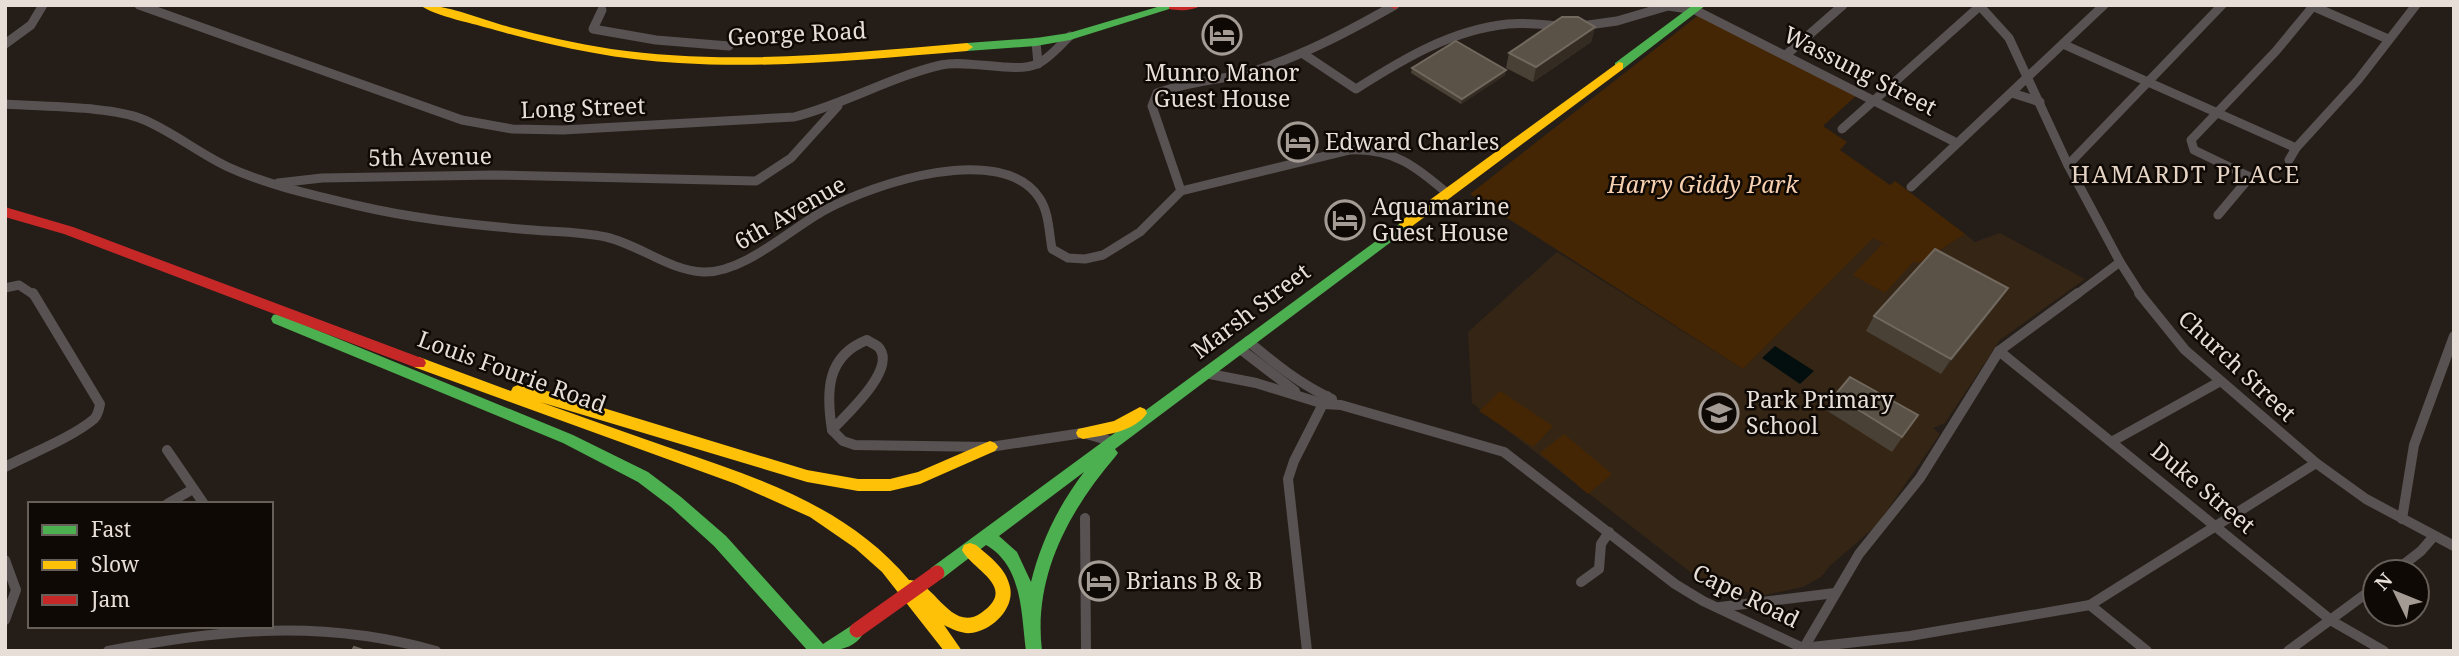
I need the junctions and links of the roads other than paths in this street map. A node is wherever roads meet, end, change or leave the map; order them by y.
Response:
1 (43, 5) edge
2 (139, 5) edge
3 (425, 5) edge
4 (1196, 5) edge
5 (1395, 5) edge
6 (1843, 5) edge
7 (1980, 5) edge
8 (2104, 5) edge
9 (2222, 5) edge
10 (2416, 5) edge
11 (1175, 6) edge
12 (2312, 6) edge
13 (1698, 8) edge
14 (1382, 9) edge
15 (601, 10) dead end
16 (1070, 36) junction
17 (2388, 38) junction
18 (1036, 42) junction
19 (5, 44) edge
20 (2065, 45) junction
21 (729, 46) dead end
22 (1302, 53) junction
23 (1786, 55) junction
24 (1038, 64) junction
25 (2029, 78) junction
26 (2147, 81) junction
27 (2012, 93) junction
28 (1874, 99) junction
29 (2040, 102) junction
30 (5, 104) edge
31 (840, 104) junction
32 (2216, 113) junction
33 (1842, 129) dead end
34 (1955, 142) junction
35 (2296, 148) junction
36 (2289, 160) dead end
37 (2068, 165) junction
38 (274, 183) junction
39 (1911, 187) dead end
40 (1181, 191) junction
41 (1448, 194) junction
42 (5, 212) edge
43 (2218, 215) dead end
44 (68, 230) junction
45 (2120, 262) junction
46 (5, 288) edge
47 (2454, 335) edge
48 (1243, 344) junction
49 (1999, 351) junction
50 (2442, 364) junction
51 (2454, 369) edge
52 (1205, 373) junction
53 (458, 378) junction
54 (2219, 382) junction
55 (1185, 389) junction
56 (1304, 397) junction
57 (1326, 400) junction
58 (1142, 421) junction
59 (832, 430) junction
60 (1083, 433) junction
61 (2113, 441) junction
62 (1114, 442) junction
63 (990, 447) junction
64 (167, 450) dead end
65 (2316, 463) junction
66 (5, 467) edge
67 (193, 489) junction
68 (170, 502) edge
69 (203, 502) edge
70 (1085, 518) dead end
71 (2402, 519) junction
72 (2215, 526) junction
73 (1609, 532) junction
74 (2434, 536) junction
75 (986, 537) junction
76 (2454, 546) edge
77 (970, 550) junction
78 (2412, 558) edge
79 (5, 560) edge
80 (891, 570) junction
81 (1581, 582) dead end
82 (1835, 593) junction
83 (2361, 598) edge
84 (2090, 605) junction
85 (1716, 607) junction
86 (5, 620) edge
87 (2332, 621) junction
88 (218, 630) edge
89 (1030, 631) junction
90 (1803, 649) edge
91 (108, 651) edge
92 (436, 651) edge
93 (819, 651) edge
94 (827, 651) edge
95 (954, 651) edge
96 (1034, 651) edge
97 (1086, 651) edge
98 (1307, 651) edge
99 (2147, 651) edge
100 (2288, 651) edge
101 (2384, 651) edge

1 - 19 street
2 - 31 street, Long Street
3 - 18 main road, George Road
4 - 11 main road, George Road
5 - 14 street
6 - 23 street
7 - 25 street, Church Street
7 - 28 street
8 - 20 street
9 - 26 street
10 - 17 street
11 - 16 main road, George Road
12 - 17 street
12 - 32 street
13 - 22 street, Wassung Street
13 - 23 street, Wassung Street
13 - 41 main road, Marsh Street
14 - 22 street
15 - 21 street
16 - 18 main road, George Road
16 - 24 street
17 - 35 street
18 - 24 street
20 - 25 street
20 - 26 street
22 - 40 street
23 - 28 street, Wassung Street
24 - 31 street, Long Street
25 - 27 street
25 - 29 street, Church Street
26 - 32 street
26 - 37 street
27 - 29 street
27 - 34 street
28 - 33 street
28 - 34 street, Wassung Street
29 - 37 street, Church Street
30 - 38 street, 5th Avenue
31 - 38 street, 5th Avenue
32 - 35 street
32 - 43 street
34 - 39 street
35 - 36 street
37 - 45 street, Church Street
38 - 40 street, 6th Avenue
40 - 41 street
41 - 48 main road, Marsh Street
42 - 44 main road, Louis Fourie Road
44 - 53 main road, Louis Fourie Road
44 - 93 main road
45 - 49 street, Cape Road
45 - 54 street, Church Street
46 - 66 street
47 - 50 street
48 - 52 main road, Marsh Street
48 - 56 street, Cape Road
48 - 57 street, Cape Road
49 - 61 street, Duke Street
49 - 82 street, Cape Road
50 - 51 street
50 - 71 street
52 - 55 main road, Marsh Street
52 - 56 street, Cape Road
53 - 63 main road
53 - 80 main road, Louis Fourie Road
54 - 61 street
54 - 65 street, Church Street
55 - 58 main road, Marsh Street
55 - 60 main road
56 - 57 street, Cape Road
57 - 73 street, Cape Road
57 - 98 street
58 - 62 main road, Marsh Street
58 - 89 main road
59 - 59 street
59 - 63 street
60 - 62 street
60 - 63 street
61 - 72 street, Duke Street
62 - 75 main road, Marsh Street
64 - 67 street
65 - 71 street, Church Street
65 - 72 street
67 - 68 street
67 - 69 street
70 - 97 street
71 - 74 street, Church Street
72 - 84 street
72 - 87 street, Duke Street
73 - 81 street
73 - 85 street, Cape Road
74 - 76 street, Church Street
74 - 78 street
75 - 77 main road, Marsh Street
75 - 89 main road
77 - 80 main road
77 - 94 main road, Marsh Street, bridge
79 - 86 street
80 - 95 main road, Louis Fourie Road
82 - 85 street
82 - 90 street, Cape Road
83 - 87 street
84 - 90 street
84 - 99 street
85 - 90 street, Cape Road
87 - 100 street
87 - 101 street, Duke Street
88 - 91 street
88 - 92 street
89 - 96 main road

